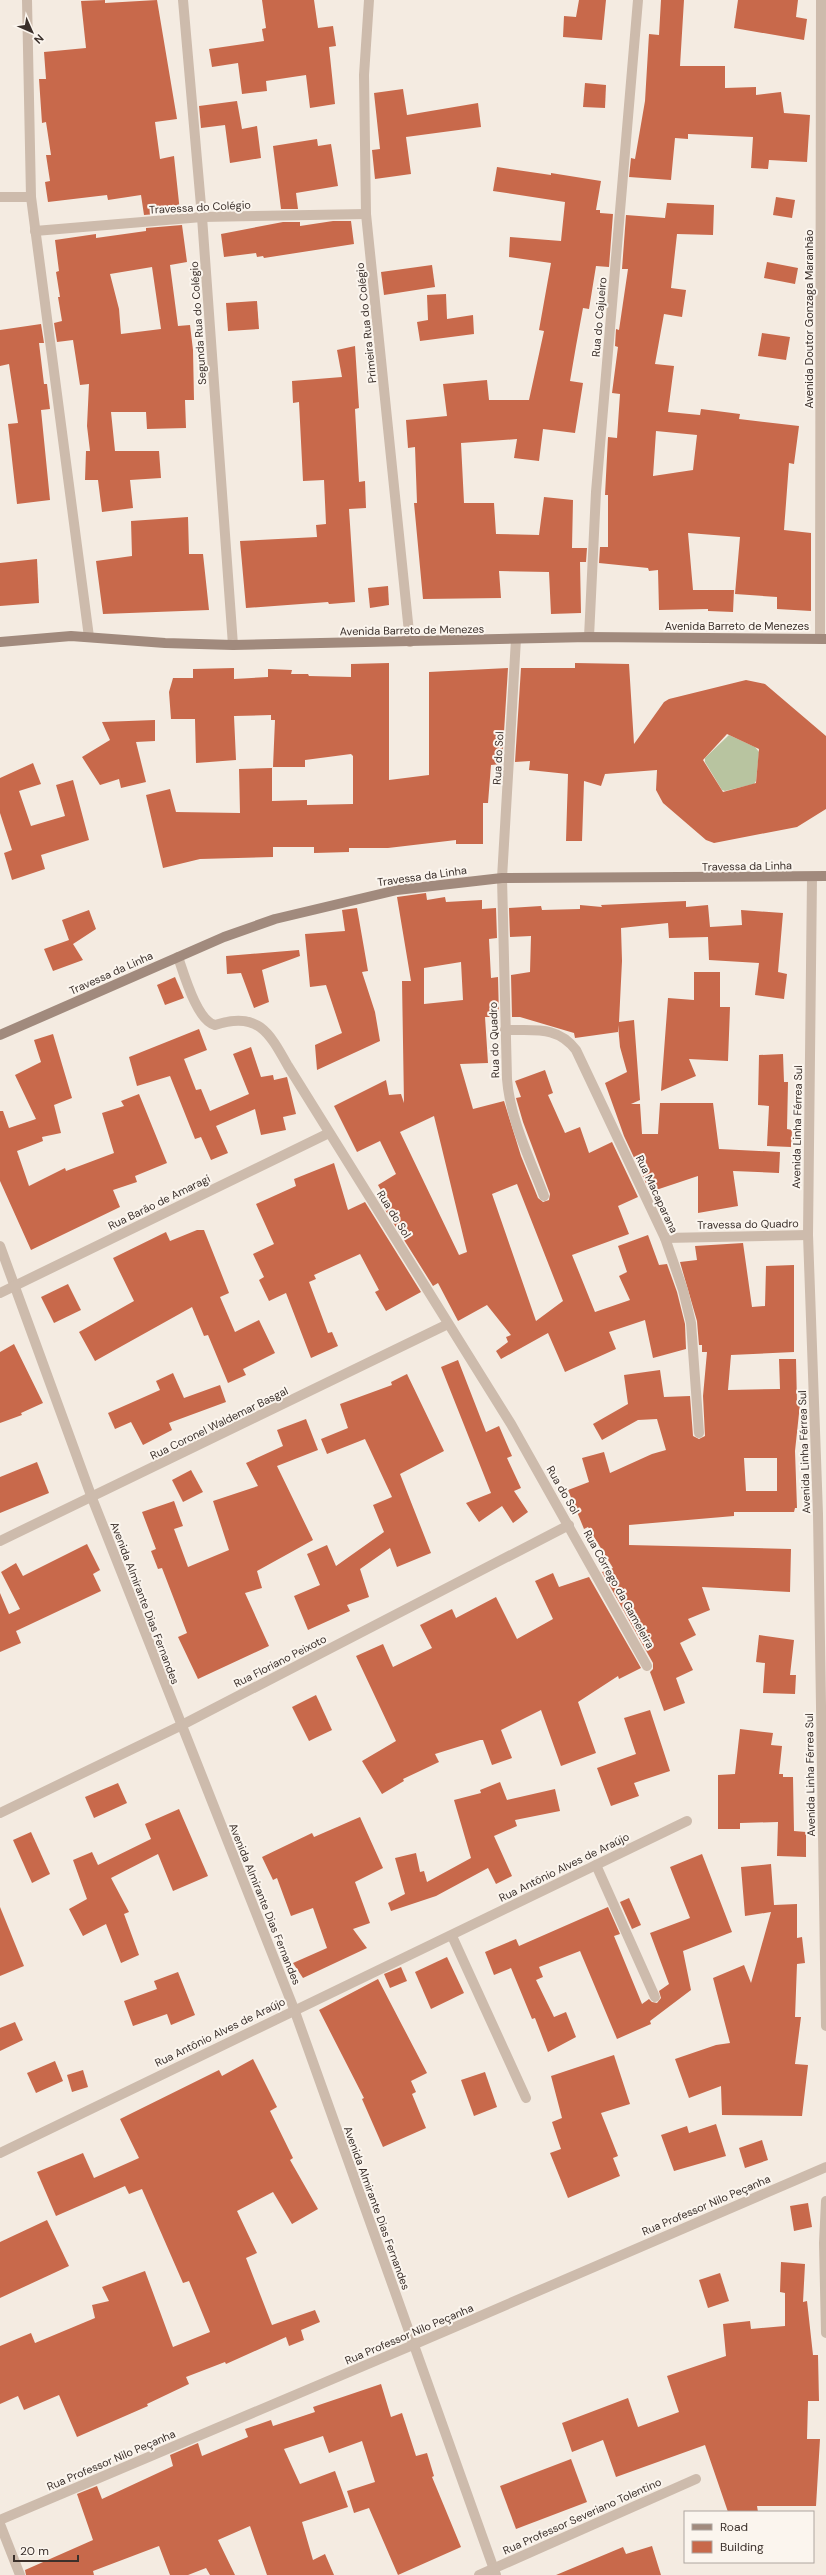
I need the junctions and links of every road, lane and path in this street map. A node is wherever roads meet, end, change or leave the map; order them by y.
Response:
1 (27, 0) edge
2 (183, 0) edge
3 (369, 0) edge
4 (638, 0) edge
5 (821, 0) edge
6 (0, 197) edge
7 (32, 197) junction
8 (366, 214) junction
9 (202, 217) junction
10 (35, 231) junction
11 (88, 637) junction
12 (589, 637) junction
13 (516, 639) junction
14 (823, 639) edge
15 (0, 642) edge
16 (410, 642) junction
17 (233, 645) junction
18 (826, 876) edge
19 (812, 877) junction
20 (502, 878) junction
21 (178, 957) junction
22 (505, 1030) junction
23 (0, 1035) edge
24 (329, 1133) junction
25 (544, 1196) dead end
26 (808, 1235) junction
27 (665, 1238) junction
28 (0, 1246) edge
29 (14, 1286) junction
30 (0, 1293) edge
31 (448, 1324) junction
32 (699, 1433) dead end
33 (92, 1498) junction
34 (570, 1525) junction
35 (0, 1541) edge
36 (647, 1666) dead end
37 (180, 1726) junction
38 (0, 1813) edge
39 (687, 1821) dead end
40 (596, 1865) junction
41 (452, 1936) junction
42 (655, 1997) dead end
43 (294, 2009) junction
44 (826, 2026) edge
45 (526, 2098) dead end
46 (0, 2153) edge
47 (826, 2167) edge
48 (826, 2201) edge
49 (826, 2333) edge
50 (413, 2345) junction
51 (696, 2479) dead end
52 (0, 2520) edge
53 (0, 2524) edge
54 (494, 2572) edge
55 (20, 2575) edge
56 (479, 2575) edge

1 - 7 street
2 - 9 street, Segunda Rua do Colégio
3 - 8 street, Primeira Rua do Colégio
4 - 12 street, Rua do Cajueiro
5 - 14 street, Avenida Doutor Gonzaga Maranhão
6 - 7 street
7 - 10 street
8 - 9 street, Travessa do Colégio
8 - 16 street, Primeira Rua do Colégio
9 - 10 street, Travessa do Colégio
9 - 17 street, Segunda Rua do Colégio
10 - 11 street
11 - 15 main road, Avenida Barreto de Menezes
11 - 17 main road, Avenida Barreto de Menezes
12 - 13 main road, Avenida Barreto de Menezes
12 - 14 main road, Avenida Barreto de Menezes
13 - 16 main road, Avenida Barreto de Menezes
13 - 20 street, Rua do Sol
16 - 17 main road, Avenida Barreto de Menezes
18 - 19 main road, Travessa da Linha
19 - 20 main road, Travessa da Linha
19 - 26 street, Avenida Linha Férrea Sul
20 - 21 main road, Travessa da Linha
20 - 22 street, Rua do Quadro
21 - 23 main road, Travessa da Linha
21 - 24 street, Rua do Sol
22 - 25 street, Rua do Quadro
22 - 27 street, Rua Macaparana
24 - 29 street, Rua Barão de Amaragi
24 - 31 street, Rua do Sol
26 - 27 street, Travessa do Quadro
26 - 44 street, Avenida Linha Férrea Sul
27 - 32 street, Rua Macaparana
28 - 29 street, Avenida Almirante Dias Fernandes
29 - 30 street, Rua Barão de Amaragi
29 - 33 street, Avenida Almirante Dias Fernandes
31 - 33 street, Rua Coronel Waldemar Basgal
31 - 34 street, Rua do Sol
33 - 35 street, Rua Coronel Waldemar Basgal
33 - 37 street, Avenida Almirante Dias Fernandes
34 - 36 street, Rua Córrego da Gameleira
34 - 37 street, Rua Floriano Peixoto
37 - 38 street, Rua Floriano Peixoto
37 - 43 street, Avenida Almirante Dias Fernandes
39 - 40 street, Rua Antônio Alves de Araújo
40 - 41 street, Rua Antônio Alves de Araújo
40 - 42 street
41 - 43 street, Rua Antônio Alves de Araújo
41 - 45 street
43 - 46 street, Rua Antônio Alves de Araújo
43 - 50 street, Avenida Almirante Dias Fernandes
47 - 50 street, Rua Professor Nilo Peçanha
48 - 49 street
50 - 52 street, Rua Professor Nilo Peçanha
50 - 54 street, Avenida Almirante Dias Fernandes
51 - 54 street, Rua Professor Severiano Tolentino
53 - 55 street
54 - 56 street, Rua Professor Severiano Tolentino

